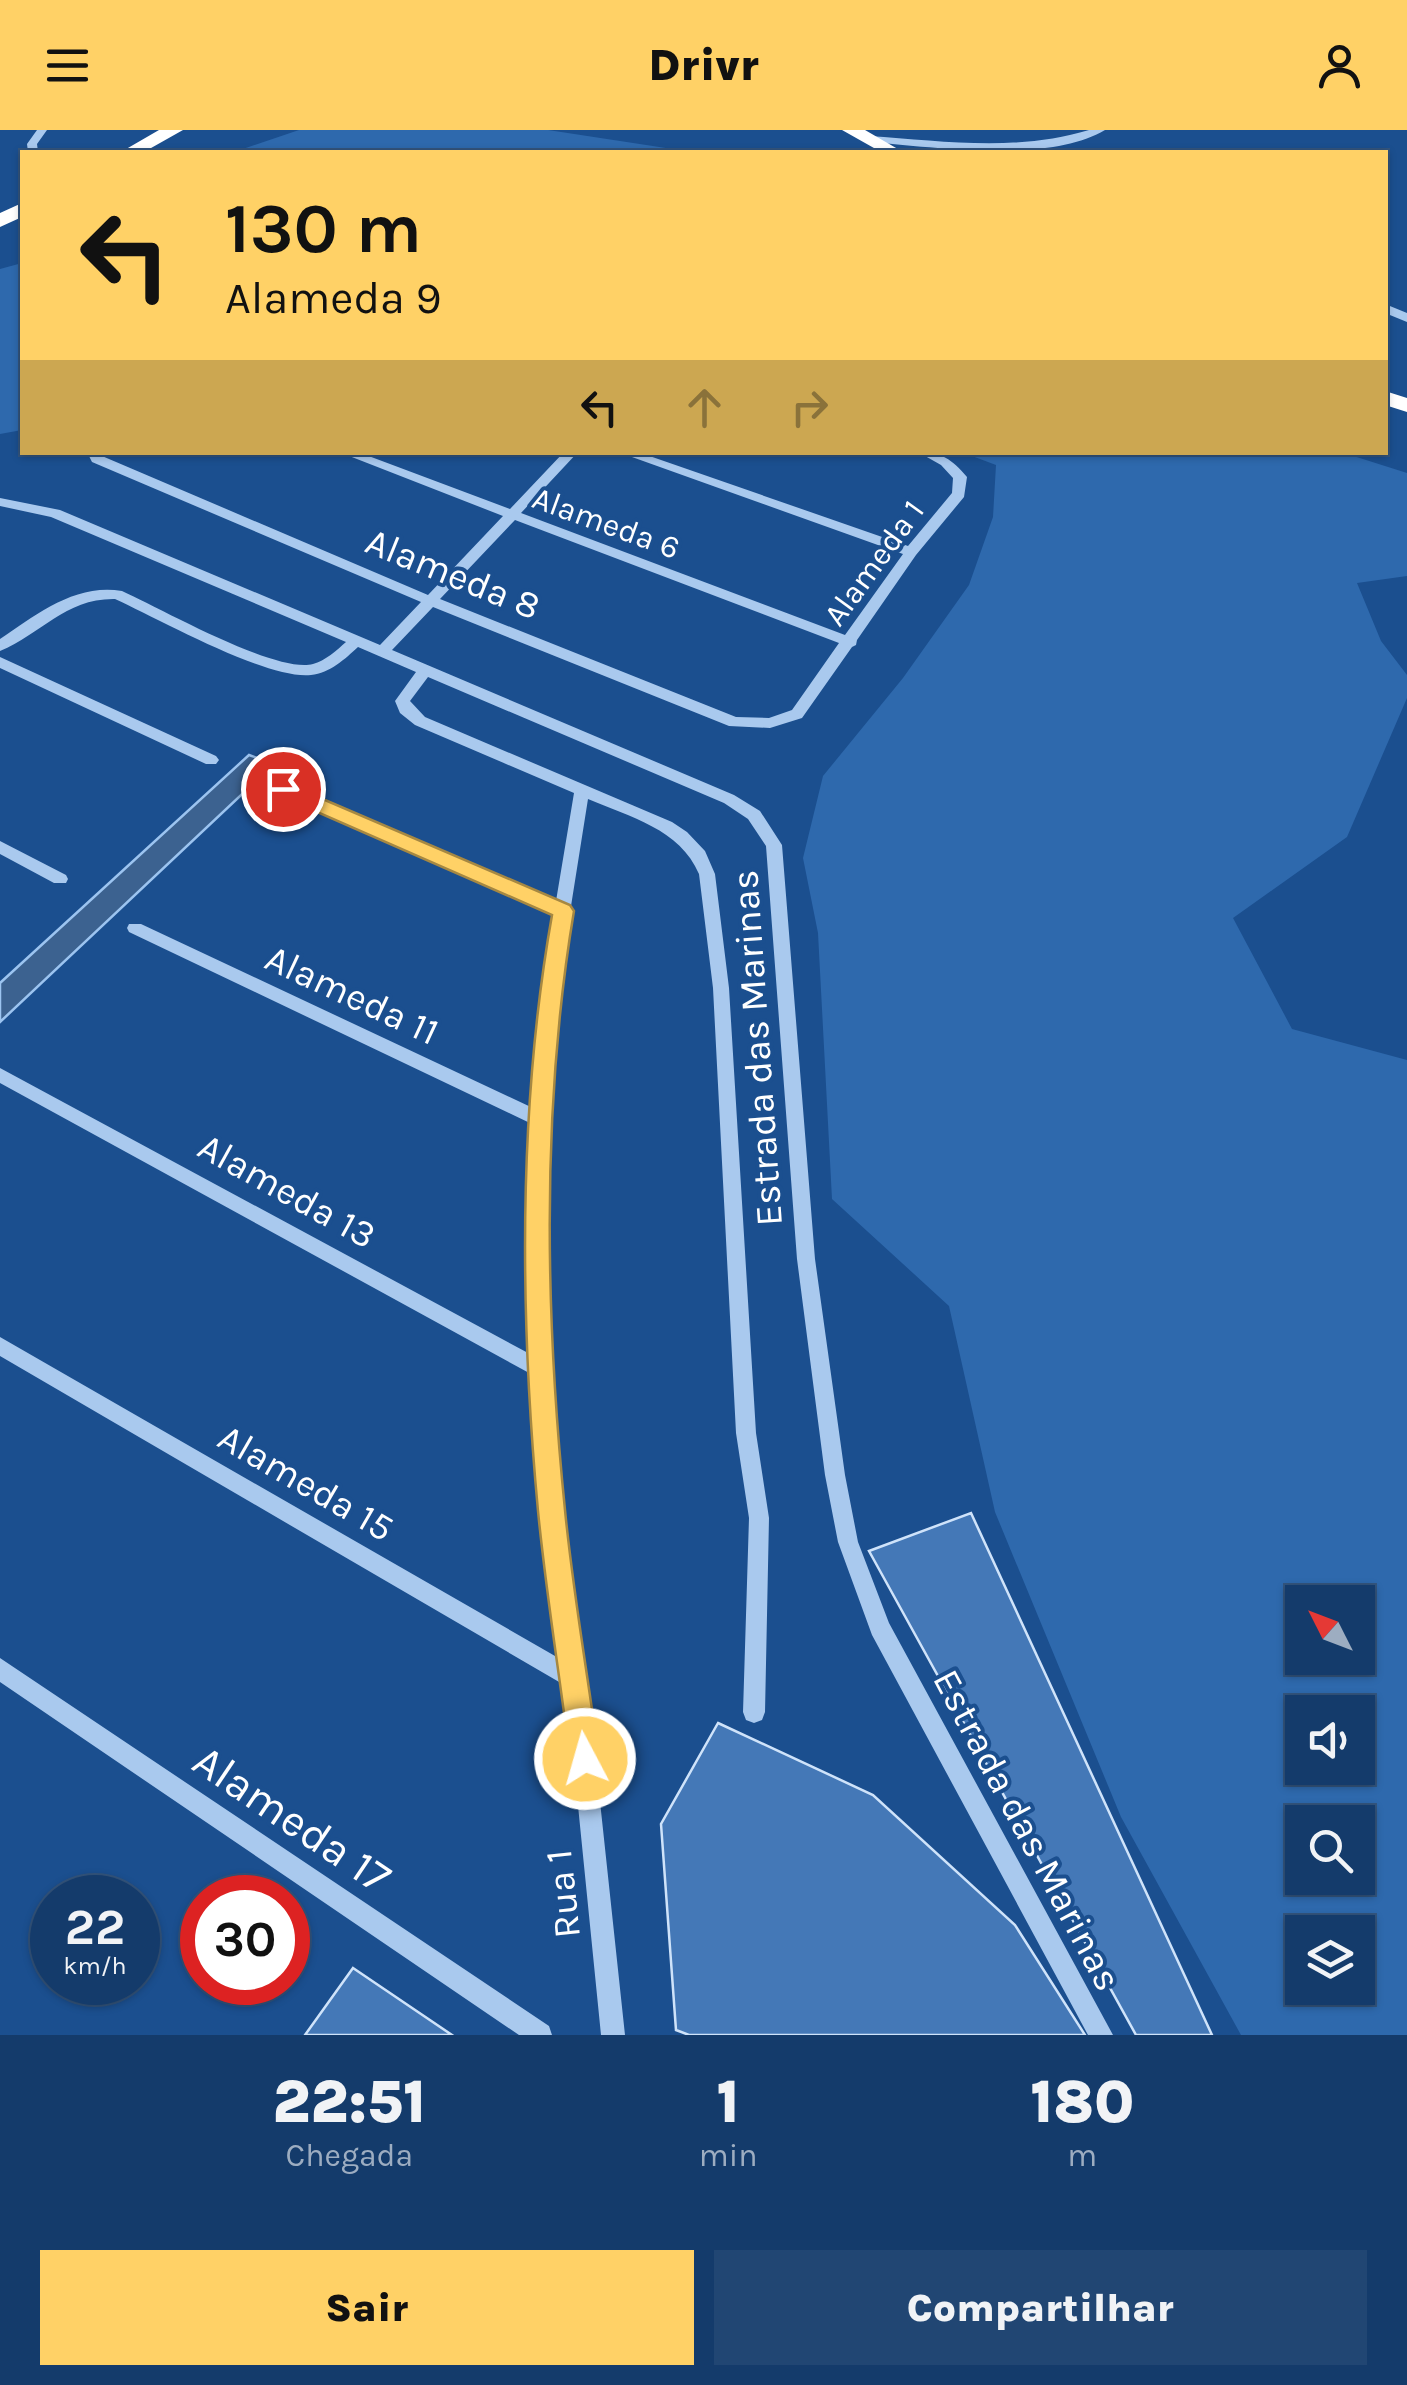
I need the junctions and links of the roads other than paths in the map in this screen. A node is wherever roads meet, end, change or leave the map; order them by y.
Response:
1 (174, 130) edge
2 (1100, 130) edge
3 (860, 135) edge
4 (134, 150) edge
5 (890, 150) edge
6 (95, 455) edge
7 (352, 455) edge
8 (569, 455) edge
9 (633, 455) edge
10 (931, 455) edge
11 (0, 502) edge
12 (508, 516) junction
13 (912, 552) junction
14 (430, 599) junction
15 (356, 642) junction
16 (851, 642) junction
17 (0, 646) edge
18 (382, 652) junction
19 (0, 662) edge
20 (425, 670) junction
21 (797, 714) joint
22 (211, 760) dead end
23 (283, 789) dead end
24 (582, 791) junction
25 (0, 847) edge
26 (60, 879) dead end
27 (563, 911) junction
28 (135, 928) dead end
29 (0, 1075) edge
30 (541, 1120) junction
31 (0, 1346) edge
32 (540, 1370) junction
33 (0, 1668) edge
34 (576, 1680) junction
35 (754, 1712) dead end
36 (540, 2035) edge
37 (613, 2035) edge
38 (1101, 2035) edge

1 - 4 highway
2 - 3 street
3 - 5 highway
6 - 14 street, Alameda 8
7 - 12 street, Alameda 6
8 - 12 street
9 - 13 street
10 - 13 street, Alameda 1
11 - 15 street, Estrada das Marinas
12 - 14 street
12 - 16 street, Alameda 6
13 - 16 street, Alameda 1
14 - 18 street
14 - 21 street, Alameda 8
15 - 17 street
15 - 18 street, Estrada das Marinas
16 - 21 street, Alameda 1
18 - 20 street, Estrada das Marinas
19 - 22 street
20 - 24 street
20 - 38 street, Estrada das Marinas
23 - 27 street
24 - 27 street, Rua 1
24 - 35 street
25 - 26 street
27 - 30 street, Rua 1
28 - 30 street, Alameda 11
29 - 32 street, Alameda 13
30 - 32 street, Rua 1
31 - 34 street, Alameda 15
32 - 34 street, Rua 1
33 - 36 street, Alameda 17
34 - 37 street, Rua 1

